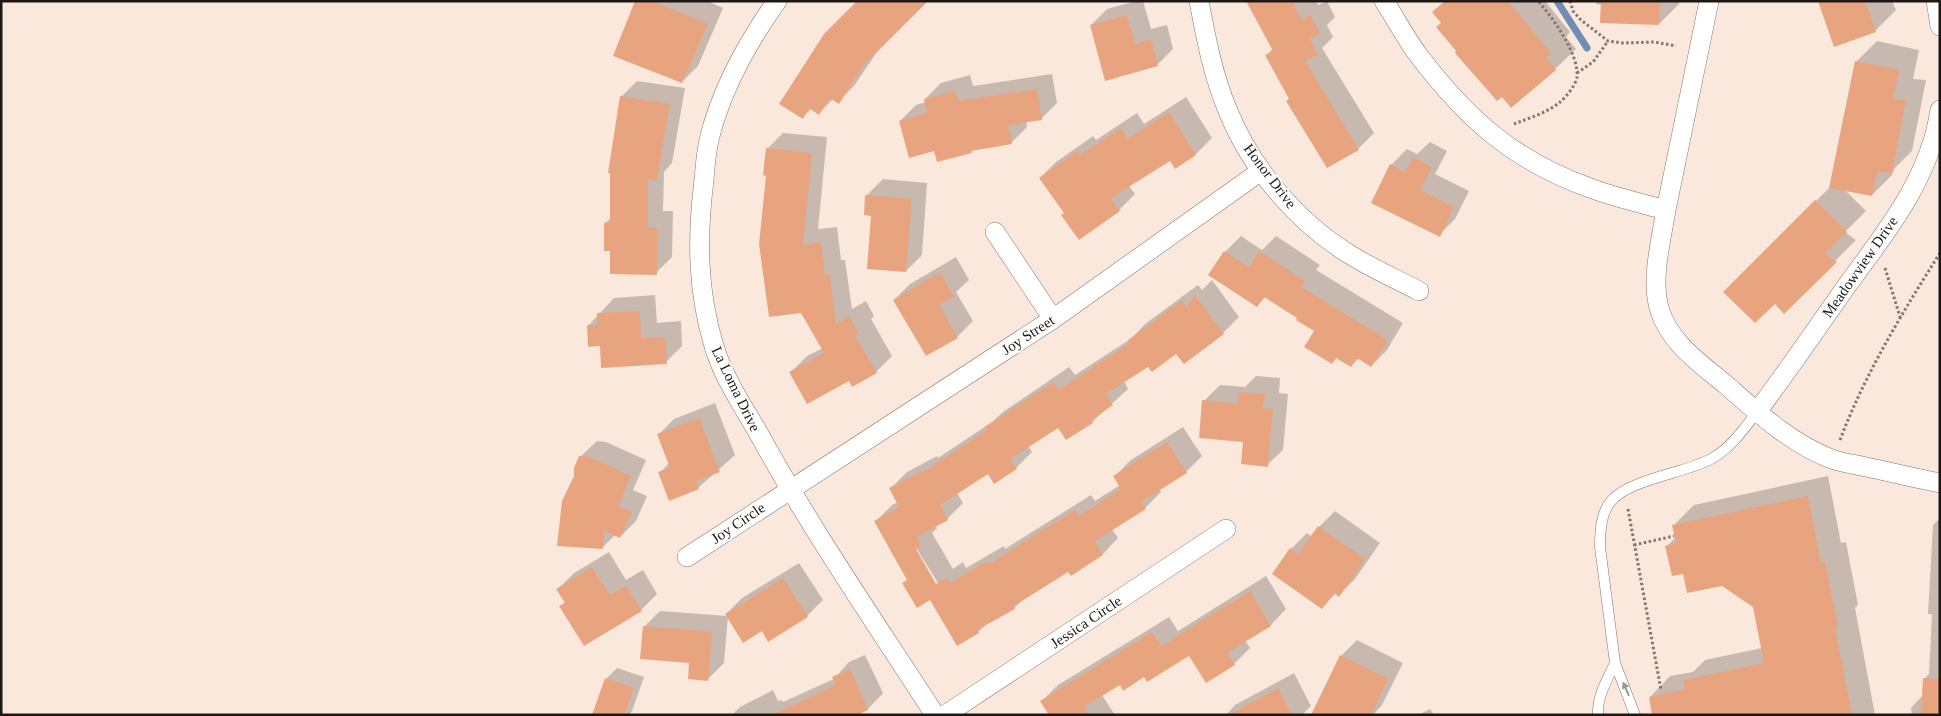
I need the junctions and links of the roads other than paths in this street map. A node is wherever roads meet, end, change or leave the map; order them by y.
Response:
1 (777, 1) edge
2 (1200, 1) edge
3 (1384, 1) edge
4 (1709, 1) edge
5 (1936, 1) edge
6 (1940, 26) edge
7 (1940, 110) edge
8 (1262, 170) junction
9 (1666, 210) junction
10 (995, 232) dead end
11 (1419, 291) dead end
12 (1053, 319) junction
13 (1757, 412) junction
14 (1940, 483) edge
15 (789, 489) junction
16 (1226, 528) dead end
17 (687, 557) dead end
18 (1615, 663) junction
19 (935, 715) edge
20 (945, 715) edge
21 (1598, 715) edge
22 (1636, 715) edge

1 - 15 street, La Loma Drive
2 - 8 street, Honor Drive
3 - 9 street
4 - 9 street
5 - 6 street
7 - 13 street, Meadowview Drive
8 - 11 street, Honor Drive
8 - 12 street, Joy Street
9 - 13 street
10 - 12 street
12 - 15 street, Joy Street
13 - 14 street
13 - 18 lane
15 - 17 street, Joy Circle
15 - 19 street, La Loma Drive
16 - 20 street, Jessica Circle
18 - 21 lane
22 -> 18 lane

